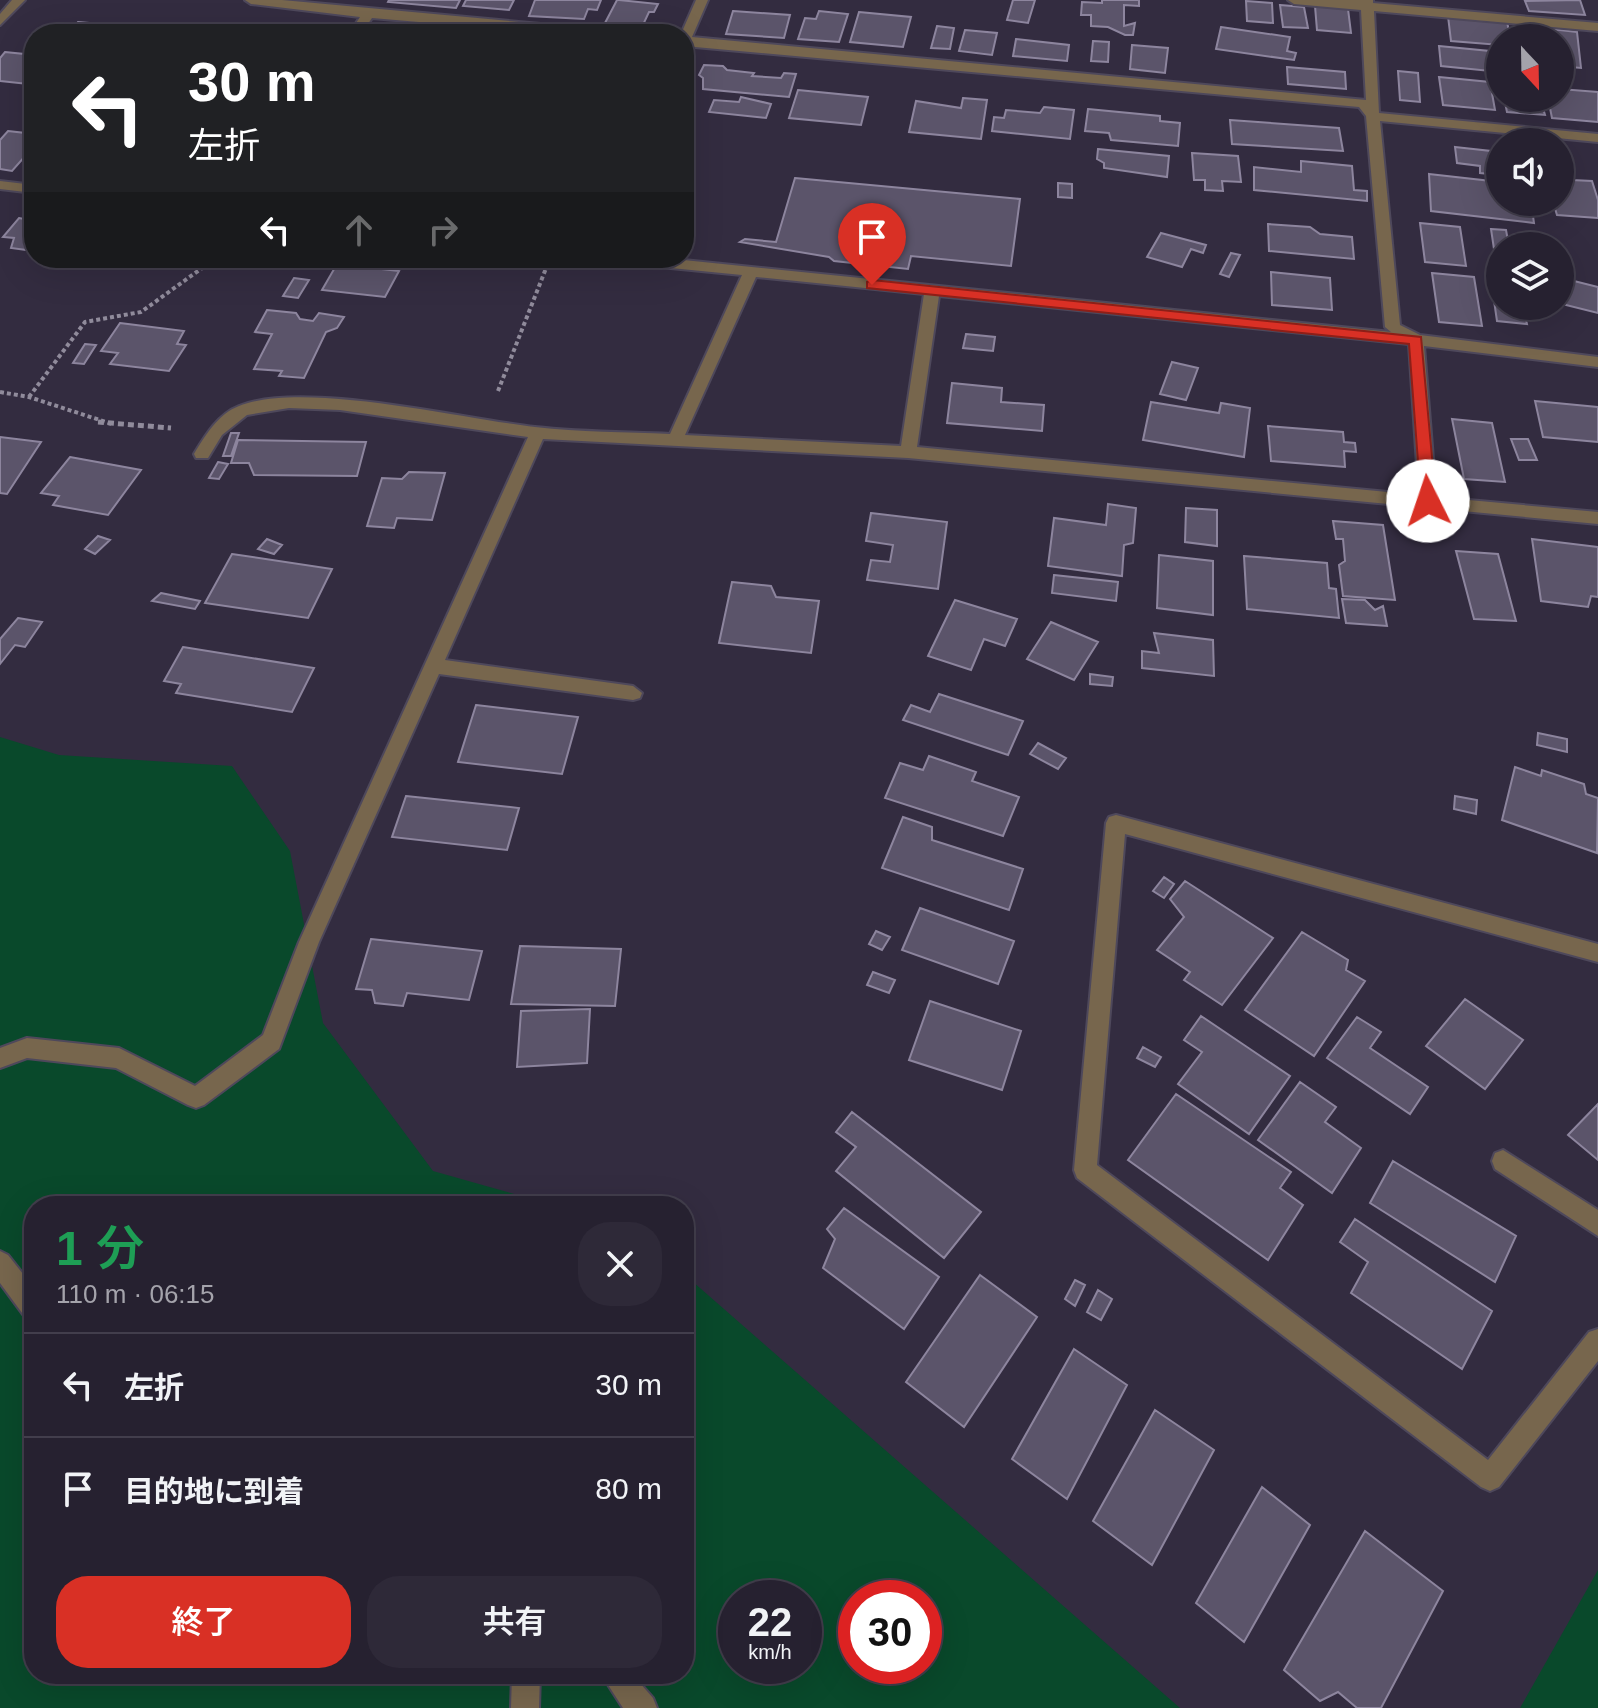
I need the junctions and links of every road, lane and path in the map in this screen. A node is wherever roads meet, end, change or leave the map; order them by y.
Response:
1 (19, 0) edge
2 (255, 0) edge
3 (702, 0) edge
4 (1294, 0) edge
5 (1367, 3) edge
6 (368, 14) junction
7 (0, 21) edge
8 (362, 24) edge
9 (487, 24) edge
10 (691, 24) edge
11 (1598, 27) edge
12 (694, 42) edge
13 (1373, 116) junction
14 (1598, 138) edge
15 (0, 185) edge
16 (24, 188) edge
17 (694, 266) edge
18 (202, 268) edge
19 (546, 268) edge
20 (751, 272) junction
21 (932, 291) junction
22 (1416, 340) junction
23 (1598, 362) edge
24 (0, 392) edge
25 (29, 397) junction
26 (485, 425) junction
27 (216, 431) junction
28 (538, 433) junction
29 (675, 440) junction
30 (908, 452) junction
31 (202, 454) dead end
32 (1428, 501) junction
33 (1598, 518) edge
34 (433, 666) junction
35 (633, 693) dead end
36 (1598, 953) edge
37 (0, 1058) edge
38 (1503, 1161) dead end
39 (1598, 1224) edge
40 (0, 1263) edge
41 (24, 1295) edge
42 (1598, 1341) edge
43 (526, 1684) edge
44 (622, 1684) edge
45 (525, 1708) edge
46 (643, 1708) edge

1 - 7 street
2 - 6 street
3 - 10 street
4 - 5 street
5 - 11 street
5 - 13 street
6 - 8 street
6 - 9 street
12 - 13 street
13 - 14 street
13 - 22 street
15 - 16 street
17 - 20 street
18 - 25 path
19 - 26 path
20 - 21 street
20 - 29 street
21 - 22 street
21 - 30 street
22 - 23 street
22 - 32 street
24 - 25 path
25 - 27 path
26 - 27 street
26 - 28 street
27 - 31 street
28 - 29 street
28 - 34 street
29 - 30 street
30 - 32 street
32 - 33 street
34 - 35 street
34 - 37 street
36 - 42 street
38 - 39 street
40 - 41 street
43 - 45 street
44 - 46 street

